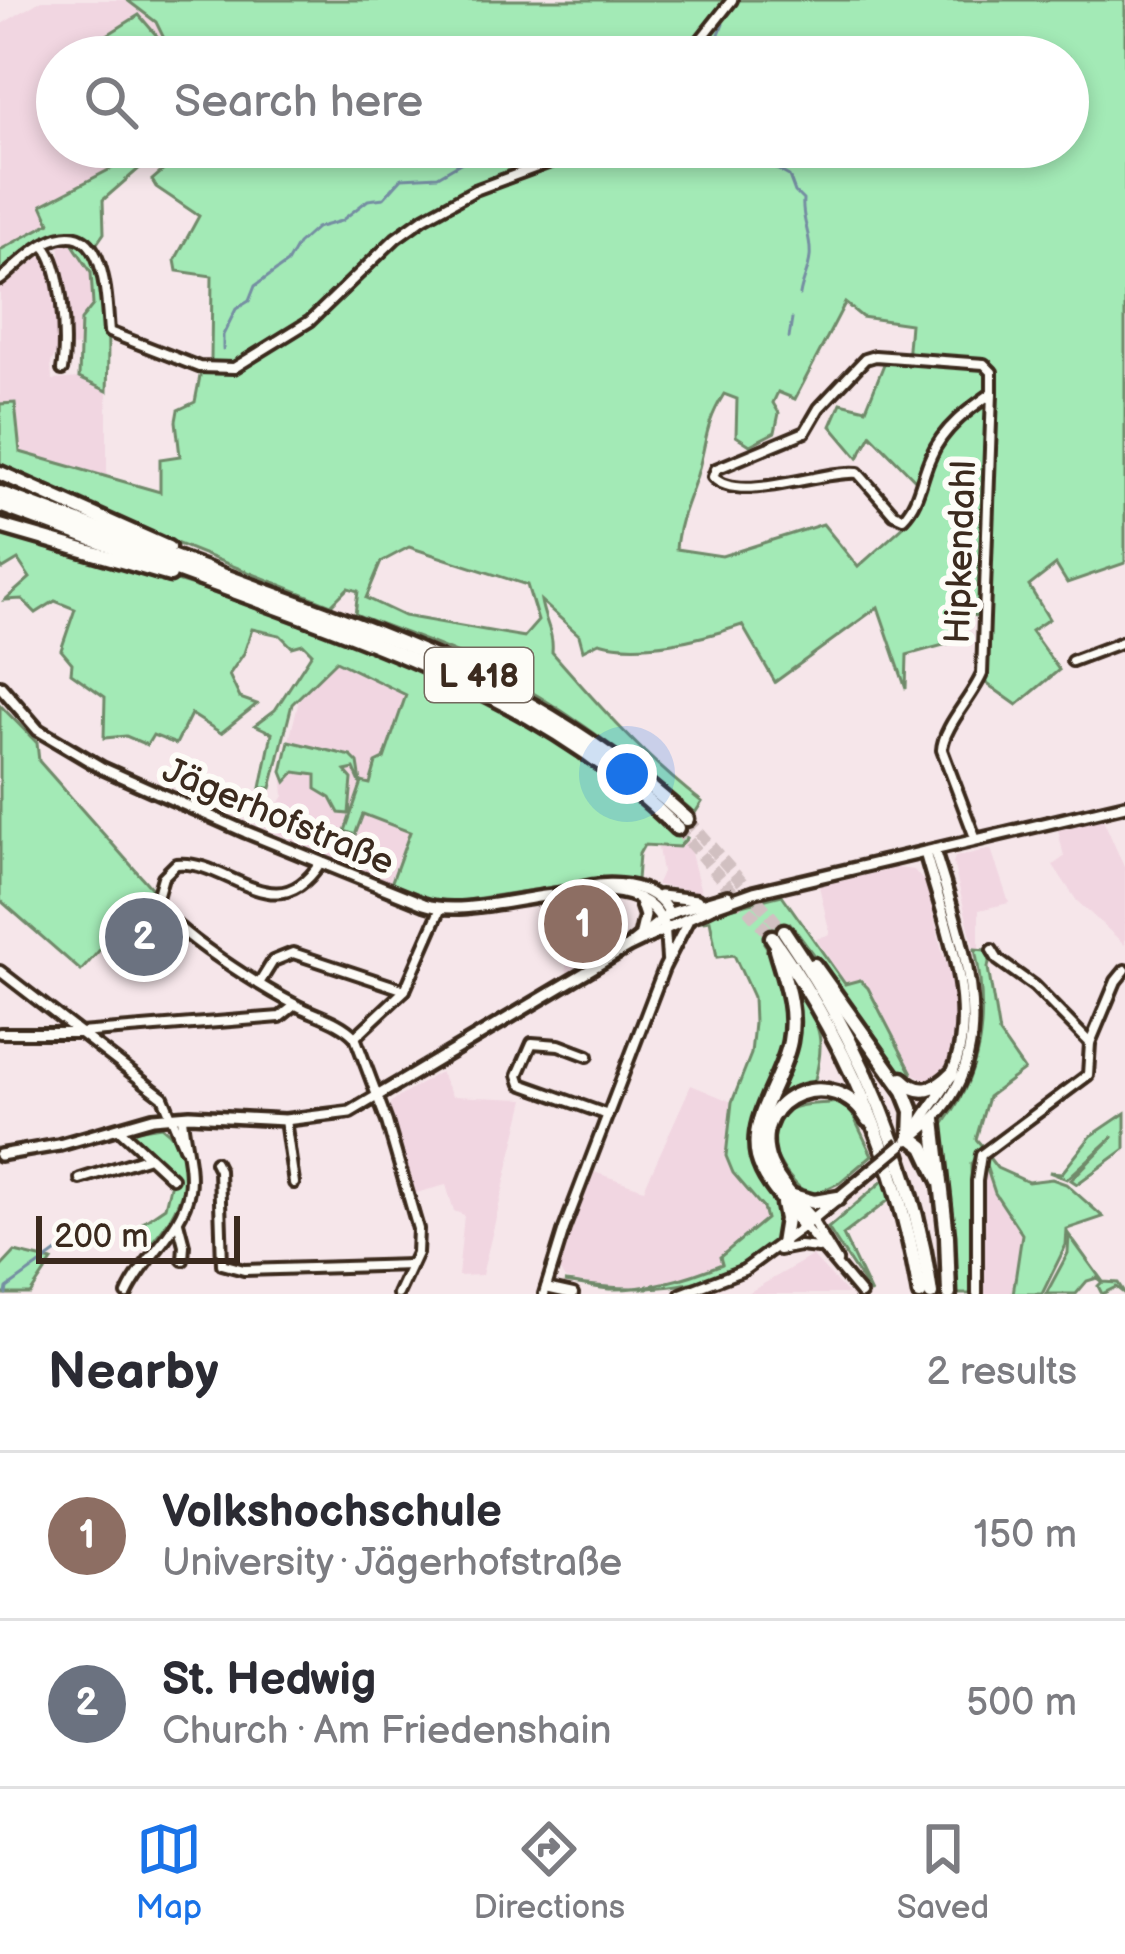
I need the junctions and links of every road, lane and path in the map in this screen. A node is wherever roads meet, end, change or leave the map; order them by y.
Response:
1 (732, 0) edge
2 (704, 36) edge
3 (535, 168) edge
4 (43, 245) junction
5 (0, 280) edge
6 (62, 370) dead end
7 (992, 393) junction
8 (0, 473) edge
9 (0, 493) edge
10 (0, 505) edge
11 (0, 526) edge
12 (201, 573) junction
13 (1125, 641) edge
14 (1072, 661) dead end
15 (0, 686) edge
16 (1125, 805) edge
17 (682, 824) tunnel mouth
18 (976, 840) junction
19 (955, 845) junction
20 (929, 851) junction
21 (898, 858) junction
22 (320, 863) junction
23 (937, 877) junction
24 (754, 892) junction
25 (644, 896) junction
26 (708, 900) junction
27 (440, 910) junction
28 (945, 912) junction
29 (691, 916) junction
30 (668, 921) junction
31 (778, 934) junction
32 (644, 936) junction
33 (992, 950) dead end
34 (669, 954) junction
35 (0, 970) edge
36 (1125, 970) edge
37 (260, 982) junction
38 (405, 990) junction
39 (295, 1005) junction
40 (59, 1016) junction
41 (0, 1033) edge
42 (56, 1034) junction
43 (80, 1034) junction
44 (355, 1037) junction
45 (1090, 1043) junction
46 (588, 1056) dead end
47 (888, 1066) junction
48 (952, 1074) junction
49 (378, 1096) junction
50 (608, 1115) junction
51 (177, 1116) junction
52 (285, 1120) junction
53 (934, 1120) junction
54 (117, 1127) junction
55 (907, 1141) junction
56 (884, 1147) junction
57 (0, 1155) edge
58 (148, 1158) junction
59 (215, 1162) dead end
60 (172, 1178) dead end
61 (80, 1179) dead end
62 (940, 1181) junction
63 (293, 1184) dead end
64 (787, 1196) junction
65 (838, 1198) junction
66 (178, 1222) junction
67 (808, 1223) junction
68 (777, 1248) junction
69 (820, 1249) junction
70 (184, 1260) dead end
71 (412, 1265) junction
72 (841, 1268) junction
73 (545, 1291) edge
74 (127, 1294) edge
75 (398, 1294) edge
76 (573, 1294) edge
77 (681, 1294) edge
78 (861, 1294) edge
79 (920, 1294) edge
80 (931, 1294) edge
81 (949, 1294) edge
82 (977, 1294) edge

1 - 2 street
3 - 4 street
4 - 5 street
4 - 6 street
7 - 7 street, Hipkendahl
7 - 18 street, Hipkendahl
8 - 12 highway
9 - 12 highway, L 418
10 - 12 highway, L 418
11 - 12 highway
12 - 17 highway, L 418
13 - 14 street
15 - 22 main road, Jägerhofstraße
16 - 18 main road
18 - 19 main road
19 - 20 main road
19 - 23 main road
20 - 21 main road
20 - 23 main road
21 - 23 main road
21 - 24 main road
22 - 27 main road, Jägerhofstraße
22 - 37 street
23 - 28 main road
24 - 26 main road
24 - 29 main road
25 - 26 main road
25 - 27 main road, Jägerhofstraße
25 - 30 main road, Jägerhofstraße
25 - 32 main road
26 - 30 main road
27 - 38 street
28 - 48 main road
28 - 53 main road
29 - 30 main road
29 - 34 street
30 - 32 main road
30 - 34 street
31 - 47 highway
31 - 56 highway
31 - 64 highway
31 - 80 highway
32 - 34 street
32 - 49 main road
33 - 45 street
34 - 50 street
35 - 40 street
36 - 45 street
37 - 38 street
37 - 39 street
38 - 44 street
39 - 43 street
39 - 44 street
40 - 42 street
40 - 43 street
41 - 42 street
42 - 43 street
43 - 51 street
44 - 49 street
45 - 82 street
46 - 50 street
47 - 48 highway
47 - 55 highway
48 - 55 main road
49 - 52 main road
49 - 71 street
50 - 73 street
51 - 52 main road
51 - 54 main road
51 - 66 street
52 - 63 street
53 - 55 main road
53 - 62 highway
54 - 57 main road
54 - 58 street
55 - 62 highway
55 - 65 main road, bridge
56 - 64 highway
56 - 79 highway
58 - 60 street
58 - 61 street
59 - 71 street
62 - 81 highway
64 - 65 highway
64 - 67 highway
64 - 68 highway
65 - 67 main road
66 - 70 street
66 - 74 street
67 - 68 street
67 - 69 street
67 - 72 street
68 - 69 street
68 - 77 street
69 - 72 street
71 - 75 street
72 - 78 street
73 - 76 street

